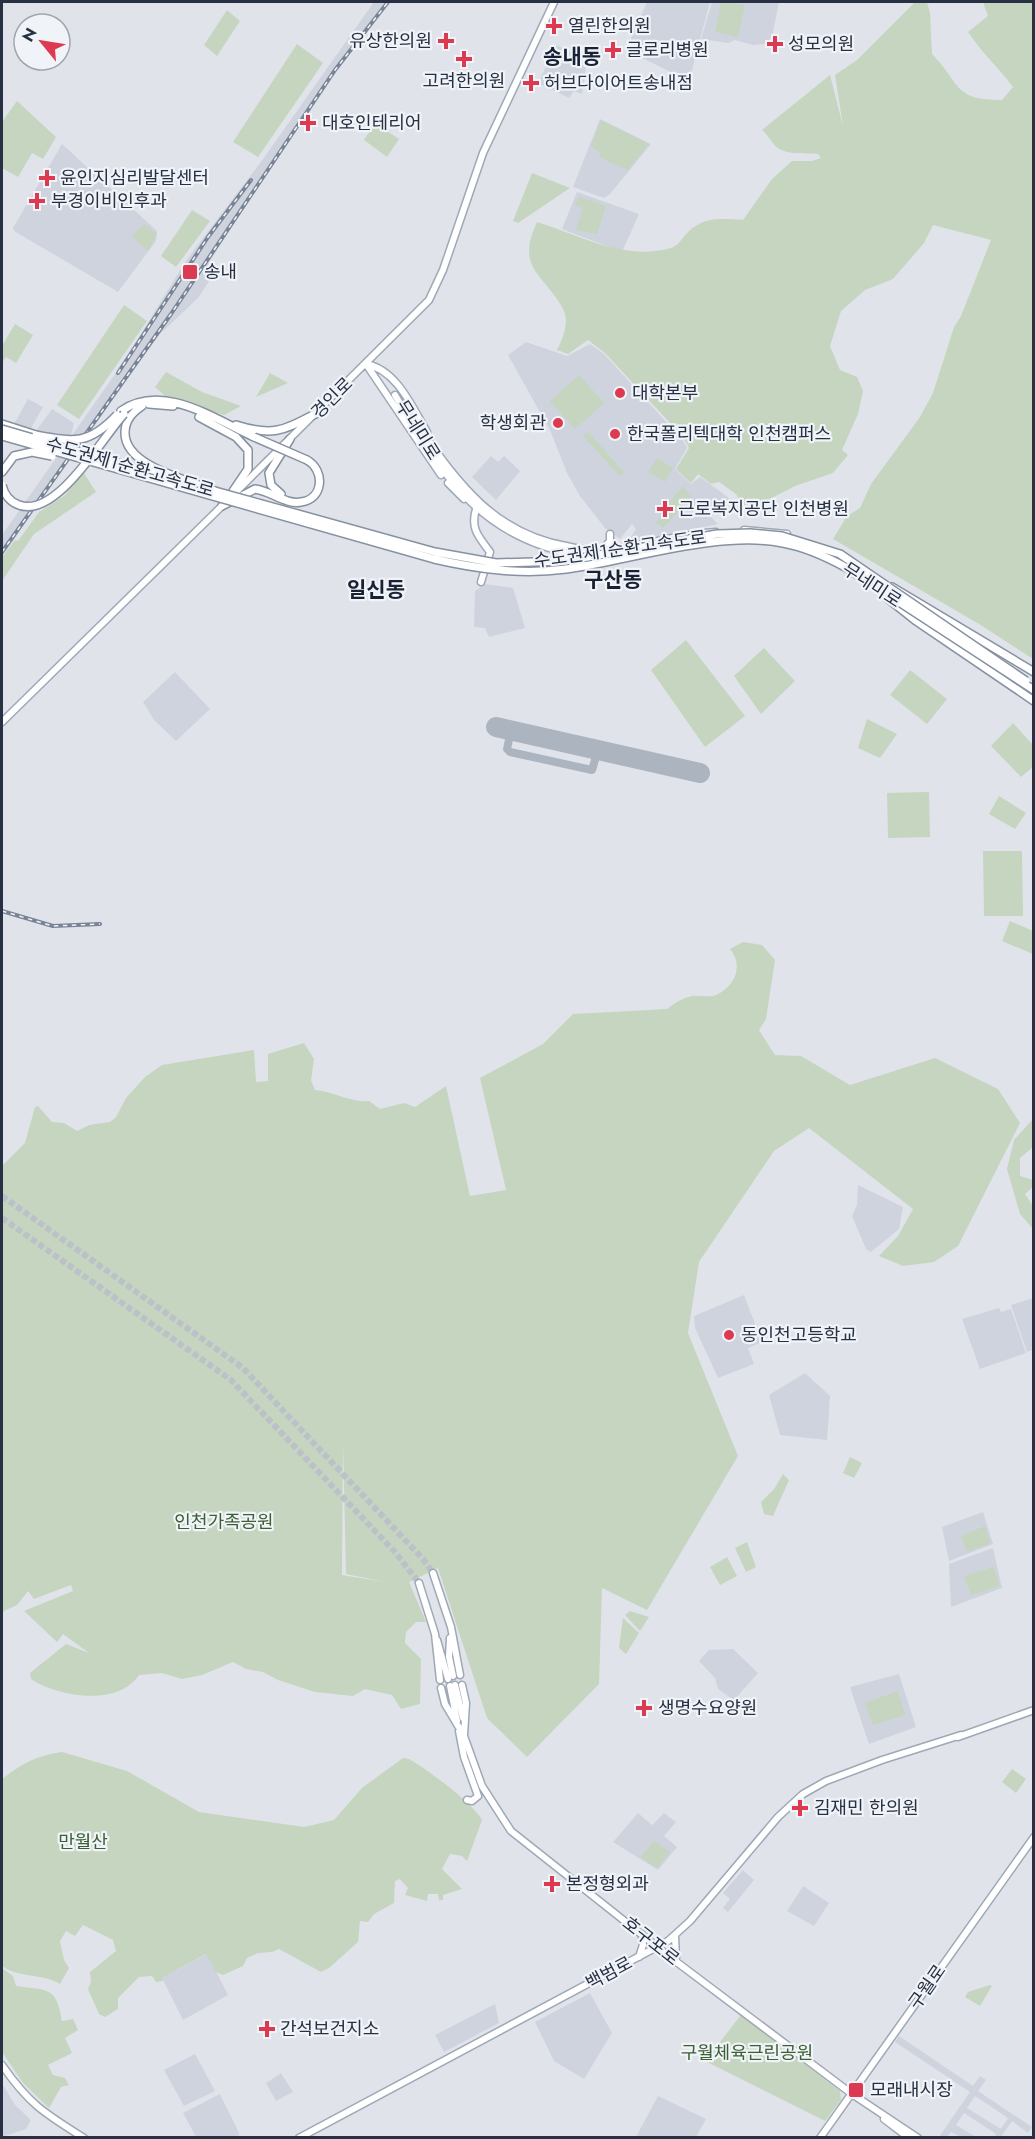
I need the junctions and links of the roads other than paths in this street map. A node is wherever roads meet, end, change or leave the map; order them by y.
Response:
1 (554, 2) edge
2 (366, 364) junction
3 (402, 392) junction
4 (392, 402) junction
5 (317, 413) junction
6 (125, 415) junction
7 (202, 416) junction
8 (2, 426) edge
9 (2, 436) edge
10 (290, 439) junction
11 (75, 459) junction
12 (306, 461) junction
13 (2, 472) edge
14 (2, 485) edge
15 (215, 491) junction
16 (2, 496) edge
17 (222, 506) junction
18 (476, 506) junction
19 (610, 534) dead end
20 (602, 550) junction
21 (481, 582) dead end
22 (887, 585) junction
23 (875, 588) junction
24 (1034, 672) edge
25 (1034, 684) edge
26 (1034, 691) edge
27 (1034, 701) edge
28 (2, 722) edge
29 (433, 1573) tunnel mouth
30 (418, 1583) tunnel mouth
31 (435, 1634) junction
32 (440, 1680) dead end
33 (441, 1688) dead end
34 (1034, 1710) edge
35 (461, 1727) junction
36 (468, 1800) dead end
37 (1034, 1837) edge
38 (642, 1934) junction
39 (675, 1935) junction
40 (658, 1947) junction
41 (638, 1958) junction
42 (676, 1961) junction
43 (2, 2065) edge
44 (852, 2094) junction
45 (878, 2112) junction
46 (84, 2138) edge
47 (299, 2138) edge
48 (820, 2138) edge
49 (909, 2138) edge
50 (918, 2138) edge

1 - 2 main road, 경인로
2 - 3 main road
2 - 4 main road
2 - 5 main road, 경인로
3 - 4 main road
3 - 18 main road
4 - 18 main road
5 - 7 highway
5 - 10 main road, 경인로
6 - 7 highway
6 - 8 highway, bridge
6 - 14 highway, bridge
6 - 15 highway
6 - 16 highway, bridge
7 - 12 highway, bridge
7 - 17 highway
8 - 15 highway, 수도권제1순환고속도로, bridge
9 - 11 highway, 수도권제1순환고속도로, bridge
10 - 12 highway
10 - 17 main road, 경인로
11 - 13 highway, bridge
11 - 23 highway, 수도권제1순환고속도로, bridge
12 - 17 highway
15 - 22 highway, 수도권제1순환고속도로, bridge
17 - 28 main road, 경인로
18 - 18 main road, 무네미로
18 - 20 main road, 무네미로
18 - 21 main road
18 - 26 main road, 무네미로
19 - 20 main road
20 - 25 main road, 무네미로
22 - 24 highway, bridge
22 - 25 highway, 수도권제1순환고속도로, bridge
23 - 26 highway, 수도권제1순환고속도로, bridge
23 - 27 highway, bridge
29 - 31 main road
30 - 31 main road
31 - 32 main road
33 - 35 main road, 호구포로
34 - 39 main road, 백범로
35 - 35 main road, 호구포로
35 - 36 main road
35 - 38 main road, 호구포로
37 - 44 main road, 구월로
38 - 40 main road, 호구포로
38 - 41 main road
39 - 40 main road, 백범로
39 - 42 main road
40 - 41 main road, 백범로
40 - 42 main road, 호구포로
41 - 47 main road, 백범로
42 - 44 main road, 호구포로
43 - 46 main road
44 - 45 main road, 호구포로
44 - 48 main road, 구월로
45 - 49 main road, 호구포로
45 - 50 main road, 호구포로

